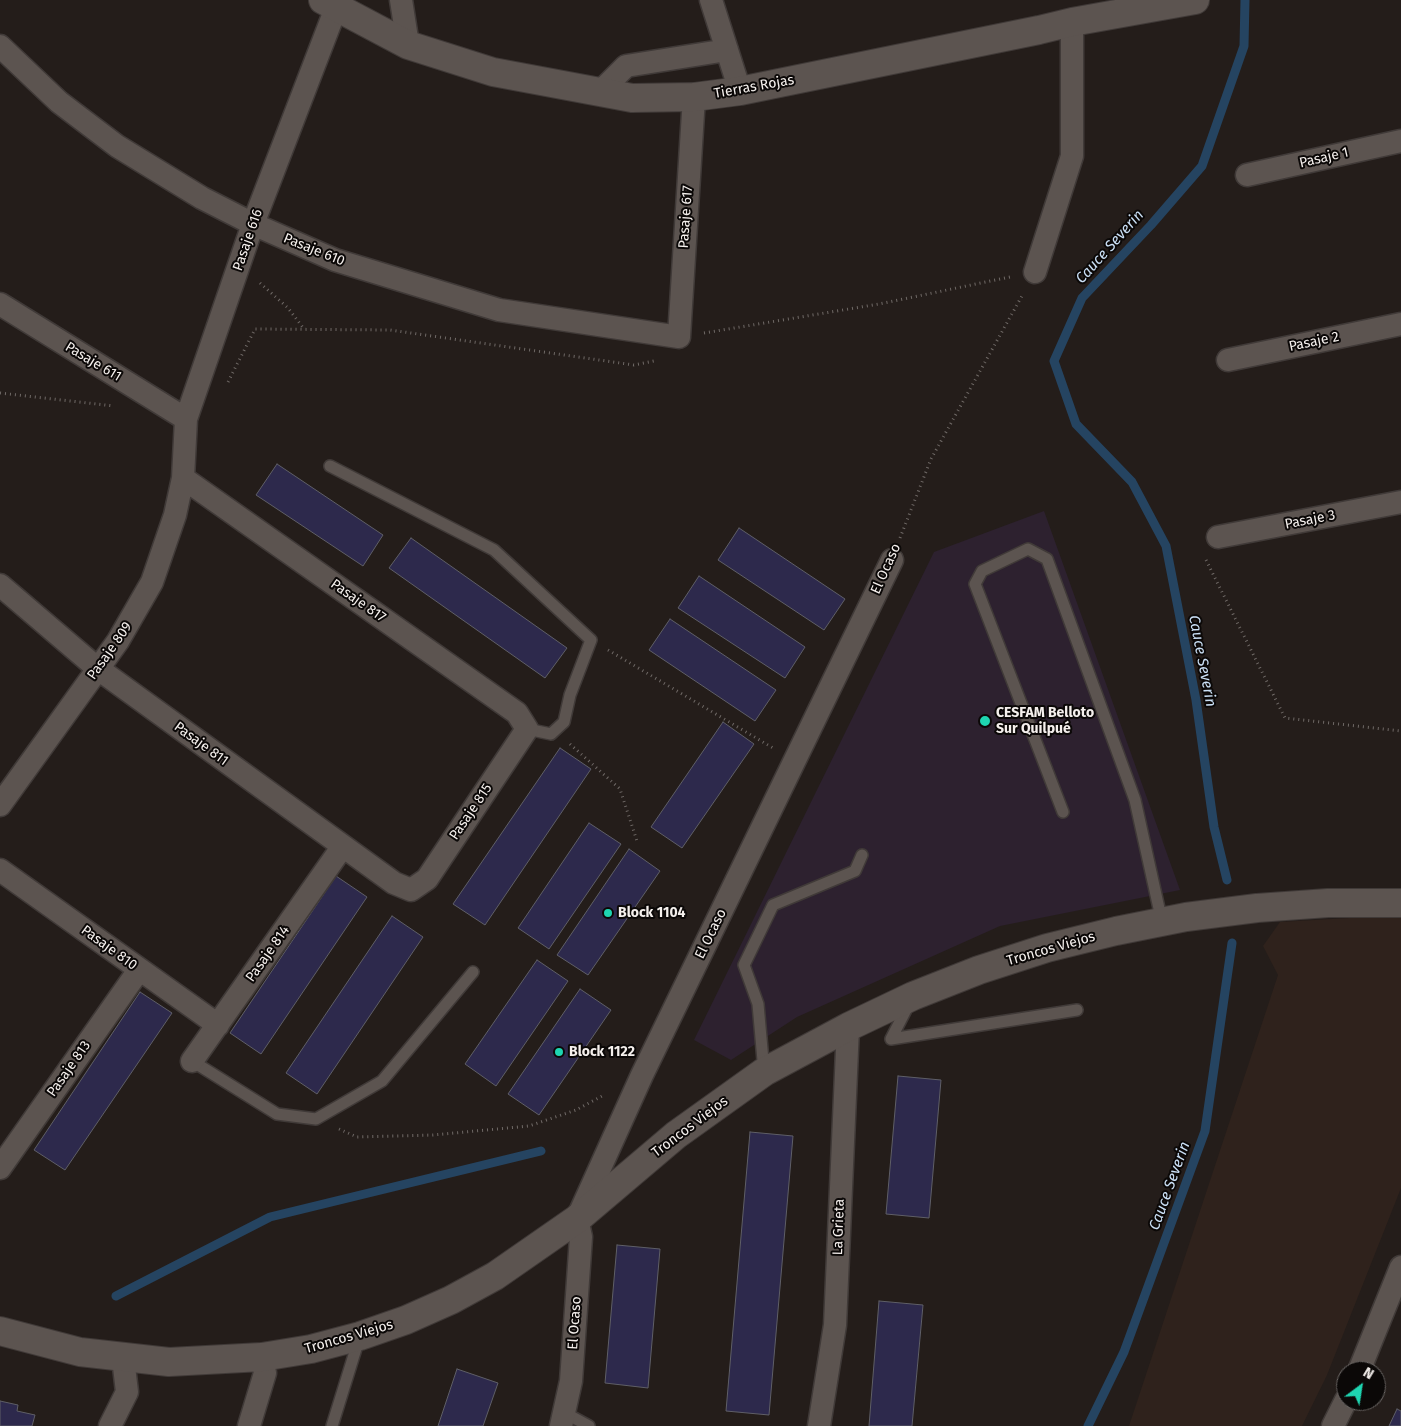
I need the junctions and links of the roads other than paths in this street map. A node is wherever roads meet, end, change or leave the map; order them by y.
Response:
1 (401, 0) edge
2 (1195, 0) edge
3 (712, 1) edge
4 (329, 4) edge
5 (1070, 11) edge
6 (408, 45) junction
7 (0, 46) edge
8 (727, 50) junction
9 (740, 90) junction
10 (599, 93) junction
11 (694, 97) junction
12 (1401, 141) edge
13 (1247, 176) dead end
14 (253, 224) junction
15 (1035, 272) road end
16 (0, 304) edge
17 (1401, 324) edge
18 (679, 337) joint
19 (1228, 360) dead end
20 (186, 419) junction
21 (330, 466) dead end
22 (182, 478) junction
23 (1401, 502) edge
24 (1218, 537) road end
25 (892, 560) road end
26 (0, 586) edge
27 (97, 668) junction
28 (527, 729) junction
29 (0, 805) edge
30 (1064, 812) dead end
31 (343, 846) junction
32 (862, 855) dead end
33 (0, 870) edge
34 (411, 890) joint
35 (1401, 903) edge
36 (1162, 922) junction
37 (139, 970) junction
38 (473, 972) dead end
39 (913, 996) junction
40 (1077, 1010) dead end
41 (218, 1025) junction
42 (848, 1027) junction
43 (192, 1061) joint
44 (764, 1072) junction
45 (0, 1168) edge
46 (577, 1219) junction
47 (1401, 1267) edge
48 (1397, 1292) edge
49 (0, 1331) edge
50 (360, 1336) junction
51 (262, 1357) junction
52 (123, 1358) junction
53 (1364, 1361) edge
54 (1340, 1411) edge
55 (563, 1420) edge
56 (110, 1426) edge
57 (249, 1426) edge
58 (332, 1426) edge
59 (589, 1426) edge
60 (819, 1426) edge
61 (1333, 1426) edge

1 - 6 street
2 - 5 street, Tierras Rojas
3 - 8 street
4 - 6 street, Tierras Rojas
4 - 14 street, Pasaje 616
5 - 9 street, Tierras Rojas
5 - 15 street
6 - 10 street, Tierras Rojas
7 - 14 street, Pasaje 610
8 - 9 street
8 - 10 street
9 - 11 street, Tierras Rojas
10 - 11 street, Tierras Rojas
11 - 18 street, Pasaje 617
12 - 13 street, Pasaje 1
14 - 18 street, Pasaje 610
14 - 20 street, Pasaje 616
16 - 20 street, Pasaje 611
17 - 19 street, Pasaje 2
20 - 22 street, Pasaje 616
21 - 28 lane
22 - 27 street, Pasaje 809
22 - 28 street, Pasaje 817
23 - 24 street, Pasaje 3
25 - 46 street, El Ocaso
26 - 27 street, Pasaje 811
27 - 29 street, Pasaje 809
27 - 31 street, Pasaje 811
28 - 34 street, Pasaje 815
30 - 36 lane
31 - 34 street, Pasaje 811
31 - 41 street, Pasaje 814
32 - 44 lane
33 - 37 street, Pasaje 810
35 - 36 street, Troncos Viejos
36 - 39 street, Troncos Viejos
37 - 41 street, Pasaje 810
37 - 45 street, Pasaje 813
38 - 43 lane
39 - 40 lane
39 - 42 street, Troncos Viejos
41 - 43 street, Pasaje 814
42 - 44 street, Troncos Viejos
42 - 60 street, La Grieta
44 - 46 street, Troncos Viejos
46 - 50 street, Troncos Viejos
46 - 55 street, El Ocaso
47 - 48 street
48 - 53 street
49 - 52 street, Troncos Viejos
50 - 51 street, Troncos Viejos
50 - 58 lane
51 - 52 street, Troncos Viejos
51 - 57 street
52 - 56 street
54 - 61 street
55 - 59 lane

